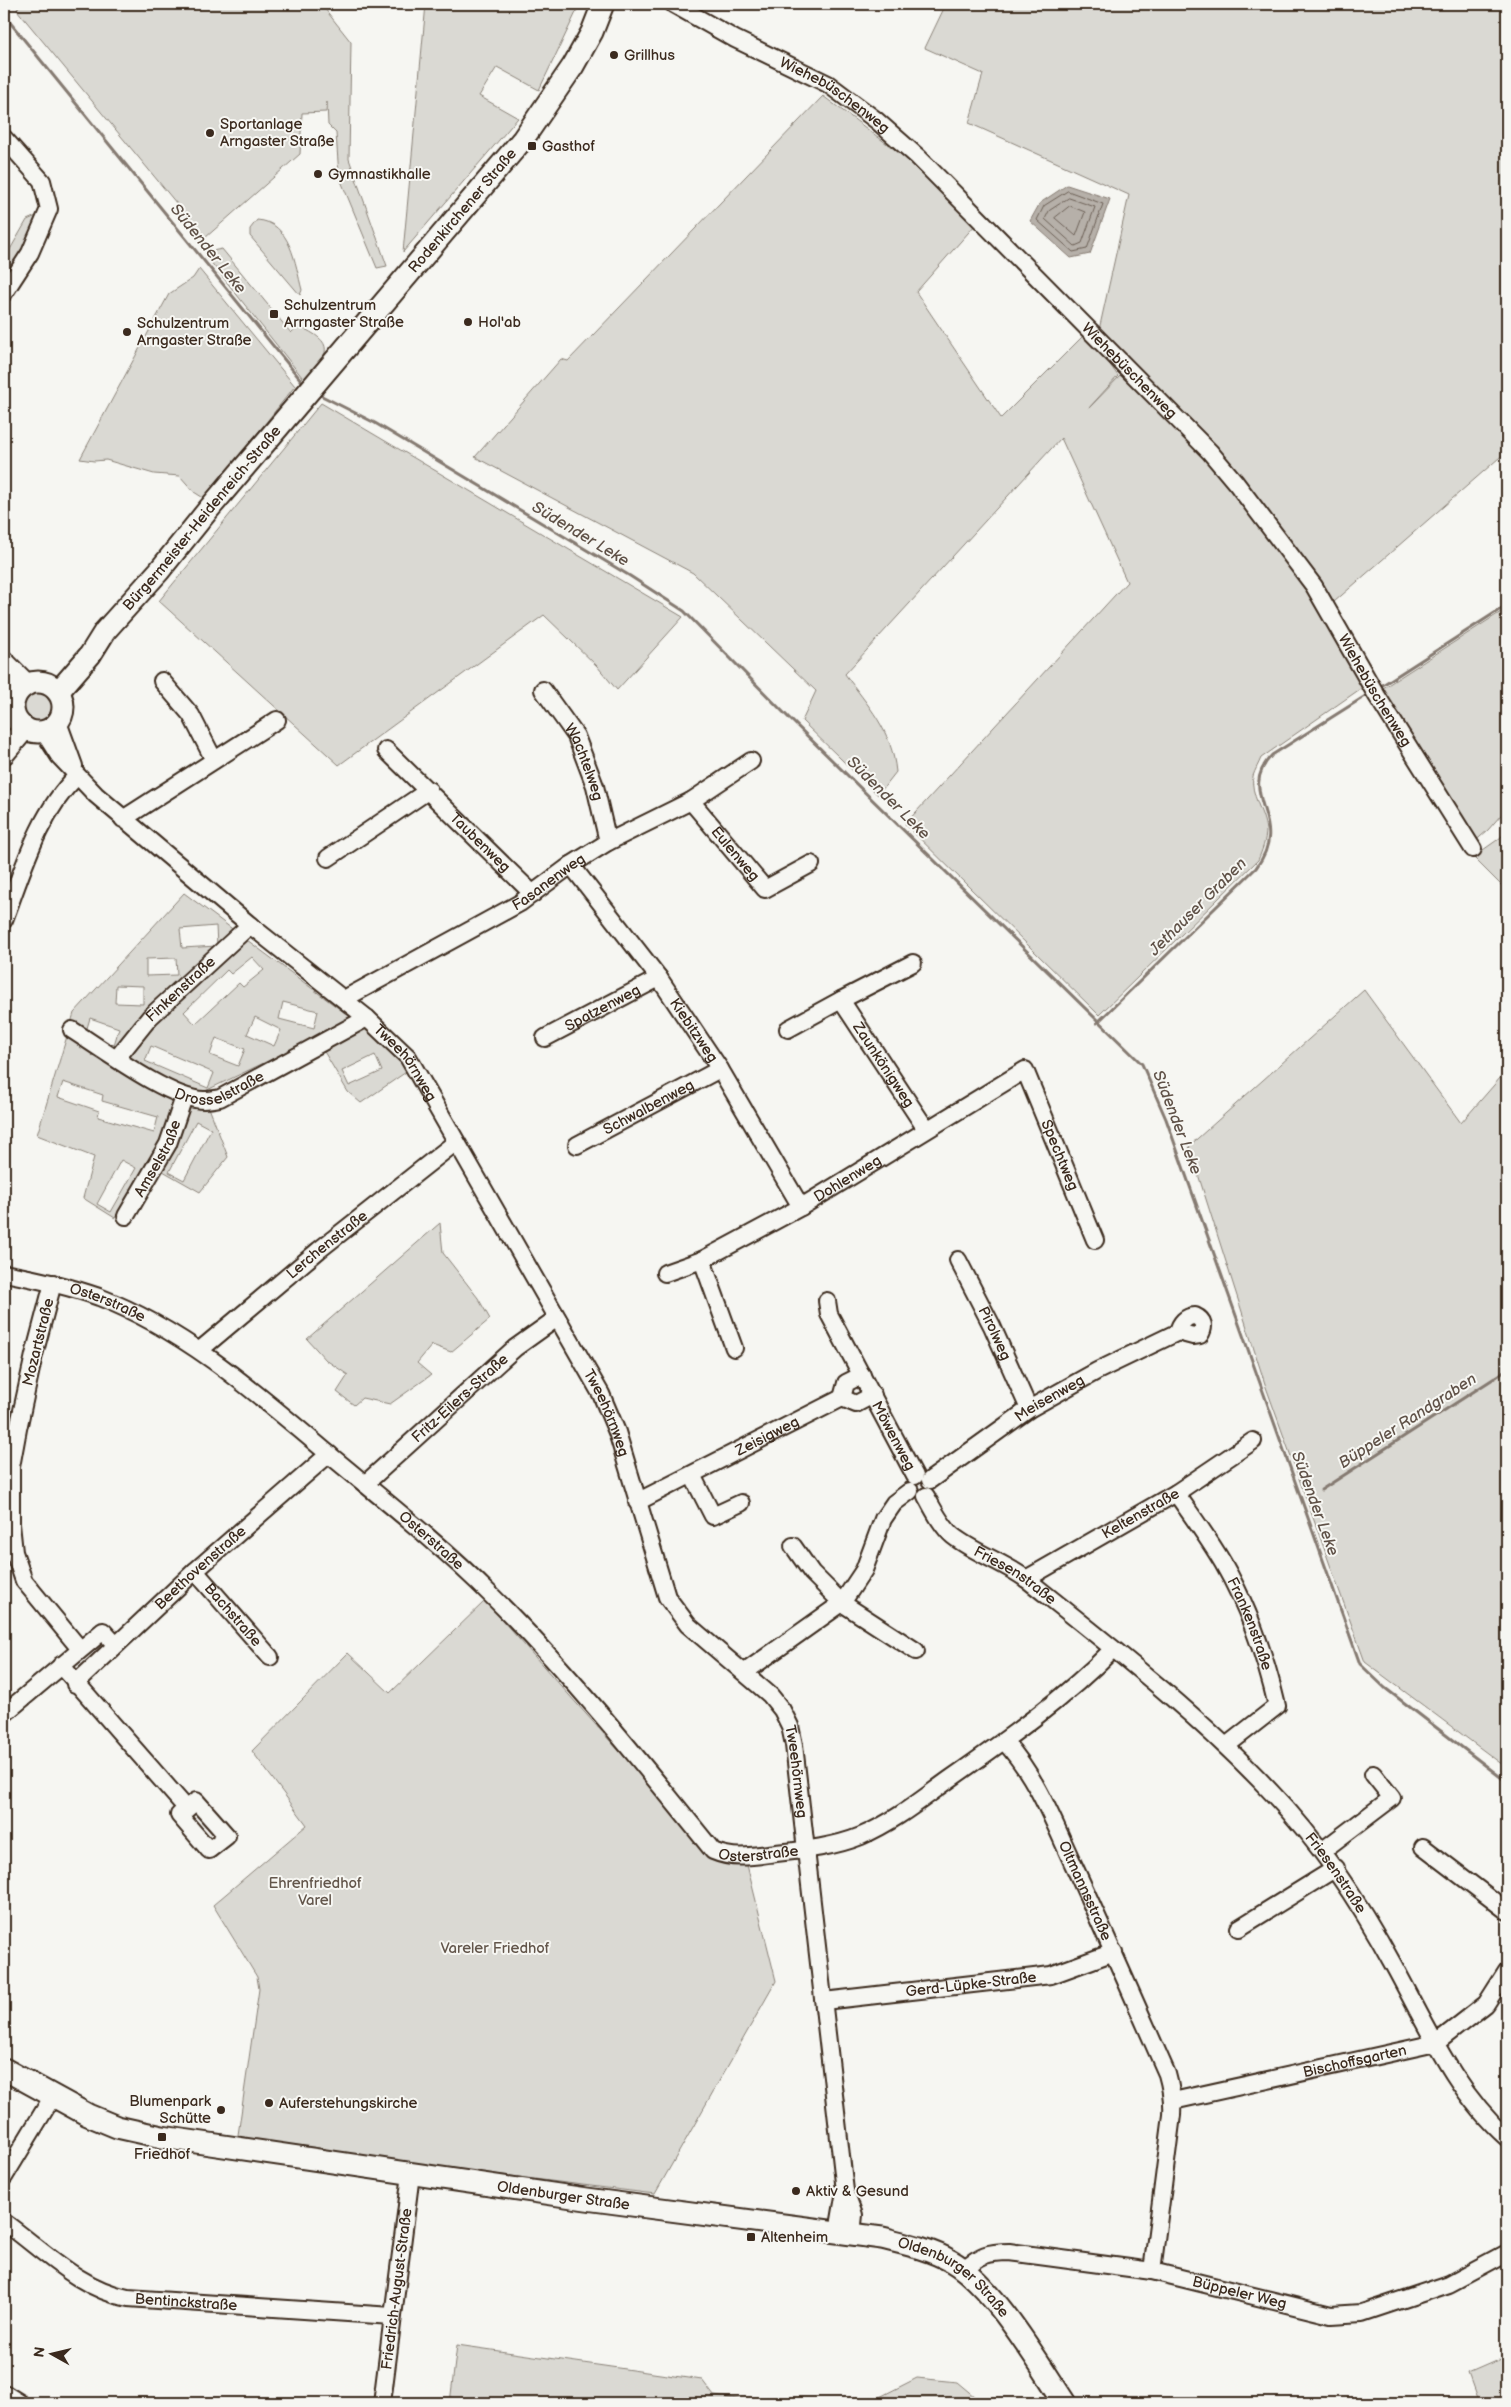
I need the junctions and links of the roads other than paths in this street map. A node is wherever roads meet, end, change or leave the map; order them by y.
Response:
1 (603, 4) edge
2 (673, 4) edge
3 (4, 138) edge
4 (4, 293) edge
5 (299, 404) joint
6 (4, 659) edge
7 (4, 675) edge
8 (162, 681) dead end
9 (38, 688) junction
10 (543, 690) dead end
11 (277, 720) dead end
12 (29, 726) edge
13 (386, 750) dead end
14 (4, 753) edge
15 (214, 760) junction
16 (751, 761) dead end
17 (77, 776) junction
18 (429, 790) junction
19 (691, 801) junction
20 (123, 819) junction
21 (608, 842) junction
22 (1473, 849) dead end
23 (328, 858) dead end
24 (811, 864) dead end
25 (571, 865) junction
26 (533, 894) junction
27 (4, 920) edge
28 (250, 925) junction
29 (913, 963) dead end
30 (659, 978) junction
31 (344, 999) junction
32 (841, 1000) junction
33 (367, 1018) junction
34 (72, 1030) dead end
35 (788, 1030) dead end
36 (545, 1038) dead end
37 (117, 1058) junction
38 (720, 1069) junction
39 (1024, 1070) joint
40 (184, 1096) junction
41 (926, 1129) junction
42 (456, 1142) junction
43 (577, 1145) dead end
44 (801, 1207) junction
45 (126, 1216) dead end
46 (1095, 1240) dead end
47 (702, 1260) junction
48 (958, 1260) dead end
49 (4, 1273) edge
50 (665, 1273) dead end
51 (53, 1283) junction
52 (827, 1301) dead end
53 (557, 1318) junction
54 (1178, 1332) dead end
55 (734, 1348) dead end
56 (200, 1350) junction
57 (862, 1375) junction
58 (873, 1395) junction
59 (842, 1398) junction
60 (1029, 1409) junction
61 (1253, 1442) dead end
62 (329, 1454) junction
63 (692, 1474) junction
64 (365, 1484) junction
65 (921, 1486) junction
66 (1176, 1493) junction
67 (637, 1502) junction
68 (741, 1503) dead end
69 (793, 1546) dead end
70 (195, 1571) junction
71 (1026, 1579) junction
72 (842, 1602) junction
73 (116, 1645) junction
74 (1113, 1648) junction
75 (80, 1649) junction
76 (916, 1651) dead end
77 (270, 1657) dead end
78 (61, 1666) junction
79 (745, 1672) junction
80 (75, 1684) junction
81 (4, 1714) edge
82 (1004, 1741) junction
83 (1226, 1746) junction
84 (1373, 1774) dead end
85 (186, 1809) dead end
86 (1423, 1847) dead end
87 (806, 1849) junction
88 (1322, 1850) junction
89 (1336, 1868) junction
90 (1507, 1911) edge
91 (1239, 1928) dead end
92 (1114, 1952) junction
93 (1507, 1971) edge
94 (824, 2001) junction
95 (1436, 2043) junction
96 (4, 2069) edge
97 (53, 2096) junction
98 (1173, 2101) junction
99 (1507, 2138) edge
100 (411, 2174) junction
101 (4, 2177) edge
102 (4, 2222) edge
103 (845, 2233) junction
104 (1507, 2253) edge
105 (964, 2269) junction
106 (1152, 2271) junction
107 (392, 2316) junction
108 (4, 2393) edge
109 (20, 2403) edge
110 (382, 2403) edge
111 (1065, 2403) edge

1 - 5 main road, Rodenkirchener Straße
2 - 22 street, Wiehebüschenweg
3 - 4 street
5 - 9 main road, Bürgermeister-Heidenreich-Straße
6 - 9 street
7 - 9 street
8 - 15 street
9 - 12 main road
9 - 12 main road
10 - 21 street, Wachtelweg
11 - 15 street
12 - 14 main road
12 - 17 street, Tweehörnweg
13 - 18 street, Taubenweg
15 - 20 street
16 - 19 street, Fasanenweg
17 - 20 street, Tweehörnweg
17 - 27 street
18 - 23 street
18 - 26 street, Taubenweg
19 - 21 street, Fasanenweg
19 - 24 street, Eulenweg
20 - 28 street, Tweehörnweg
21 - 25 street, Fasanenweg
25 - 26 street, Fasanenweg
25 - 30 street, Kiebitzweg
26 - 31 street, Fasanenweg
28 - 31 street, Tweehörnweg
28 - 37 street, Finkenstraße
29 - 32 street
30 - 36 street, Spatzenweg
30 - 38 street, Kiebitzweg
31 - 33 street, Tweehörnweg
32 - 35 street
32 - 41 street, Zaunkönigweg
33 - 40 street, Drosselstraße
33 - 42 street, Tweehörnweg
34 - 37 street, Drosselstraße
37 - 40 street, Drosselstraße
38 - 43 street, Schwalbenweg
38 - 44 street, Kiebitzweg
39 - 41 street, Dohlenweg
39 - 46 street, Spechtweg
40 - 45 street, Amselstraße
41 - 44 street, Dohlenweg
42 - 53 street, Tweehörnweg
42 - 56 street, Lerchenstraße
44 - 47 street, Dohlenweg
47 - 50 street, Dohlenweg
47 - 55 street
48 - 60 street, Pirolweg
49 - 51 street, Osterstraße
51 - 56 street, Osterstraße
51 - 75 street, Mozartstraße
52 - 57 street
53 - 64 street, Fritz-Eilers-Straße
53 - 67 street, Tweehörnweg
54 - 60 street, Meisenweg
56 - 62 street, Osterstraße
57 - 58 street
57 - 59 street
58 - 59 street
58 - 65 street, Möwenweg
59 - 63 street, Zeisigweg
60 - 65 street, Meisenweg
61 - 66 street, Keltenstraße
62 - 64 street, Osterstraße
62 - 70 street, Beethovenstraße
63 - 67 street, Zeisigweg
63 - 68 street
64 - 87 street, Osterstraße
65 - 71 street, Friesenstraße
65 - 72 street, Meisenweg
66 - 71 street, Keltenstraße
66 - 83 street, Frankenstraße
67 - 79 street, Tweehörnweg
69 - 72 street
70 - 73 street, Beethovenstraße
70 - 77 street, Bachstraße
71 - 74 street, Friesenstraße
72 - 76 street
72 - 79 street, Meisenweg
73 - 75 street
73 - 80 street, Beethovenstraße
74 - 82 street
74 - 83 street, Friesenstraße
75 - 78 street
78 - 80 street
78 - 81 street
79 - 87 street, Tweehörnweg
80 - 85 street
82 - 87 street
82 - 92 street, Oltmannsstraße
83 - 88 street, Friesenstraße
84 - 88 street
86 - 90 street
87 - 94 street, Tweehörnweg
88 - 89 street, Friesenstraße
89 - 91 street
89 - 95 street, Friesenstraße
92 - 94 street, Gerd-Lüpke-Straße
92 - 98 street, Oltmannsstraße
93 - 95 street, Bischoffsgarten
94 - 103 street, Tweehörnweg
95 - 98 street, Bischoffsgarten
95 - 99 street, Friesenstraße
96 - 97 main road, Oldenburger Straße
97 - 100 main road, Oldenburger Straße
97 - 101 street
98 - 106 street, Oltmannsstraße
100 - 103 main road, Oldenburger Straße
100 - 107 street, Friedrich-August-Straße
102 - 107 street, Bentinckstraße
103 - 105 main road, Oldenburger Straße
104 - 106 street, Büppeler Weg
105 - 106 street, Büppeler Weg
105 - 111 main road, Oldenburger Straße
107 - 110 street, Friedrich-August-Straße
108 - 109 street

